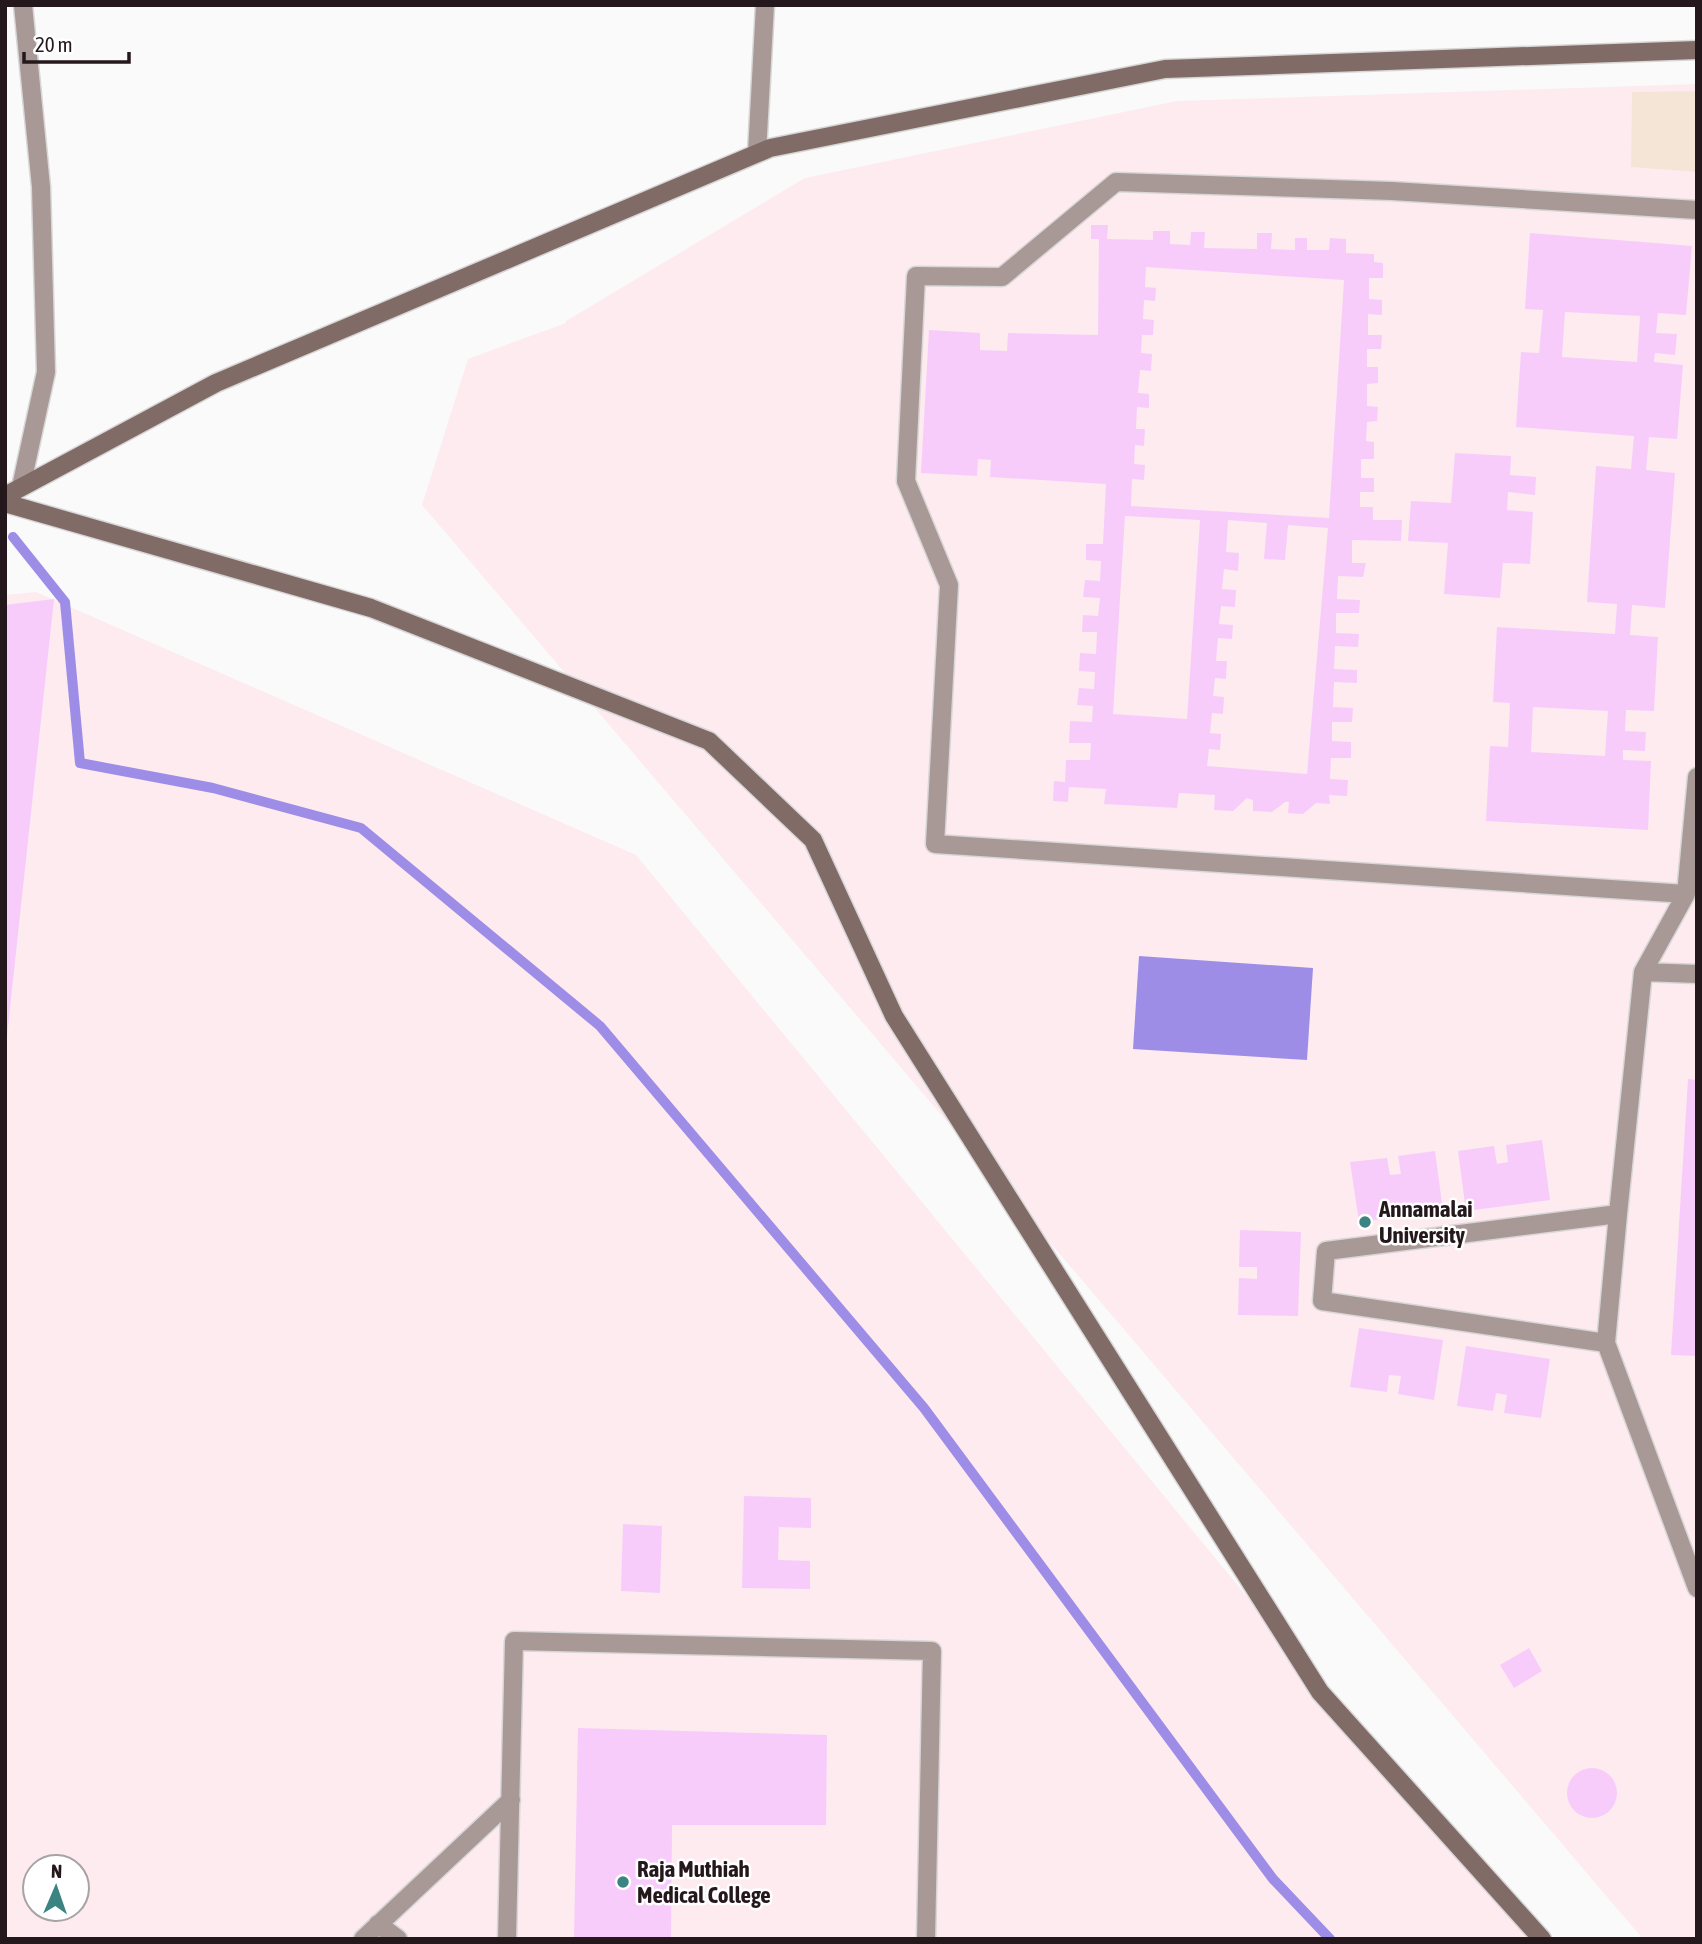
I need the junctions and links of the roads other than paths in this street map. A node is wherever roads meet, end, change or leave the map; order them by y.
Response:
1 (23, 5) edge
2 (765, 5) edge
3 (1697, 50) edge
4 (757, 153) junction
5 (1697, 210) edge
6 (21, 487) junction
7 (5, 496) edge
8 (5, 503) edge
9 (1697, 777) edge
10 (1686, 894) junction
11 (1643, 972) junction
12 (1697, 974) edge
13 (1618, 1214) junction
14 (1606, 1343) junction
15 (1697, 1588) edge
16 (510, 1800) junction
17 (378, 1924) junction
18 (363, 1939) edge
19 (398, 1939) edge
20 (507, 1939) edge
21 (926, 1939) edge
22 (1542, 1939) edge

1 - 6 street
2 - 4 street
3 - 4 street
4 - 6 street
5 - 10 street
6 - 7 street
8 - 22 street
9 - 10 street
10 - 11 street
11 - 12 street
11 - 13 street
13 - 14 street
13 - 14 street
14 - 15 street
16 - 17 street
16 - 20 street
16 - 21 street
17 - 18 street
17 - 19 street

